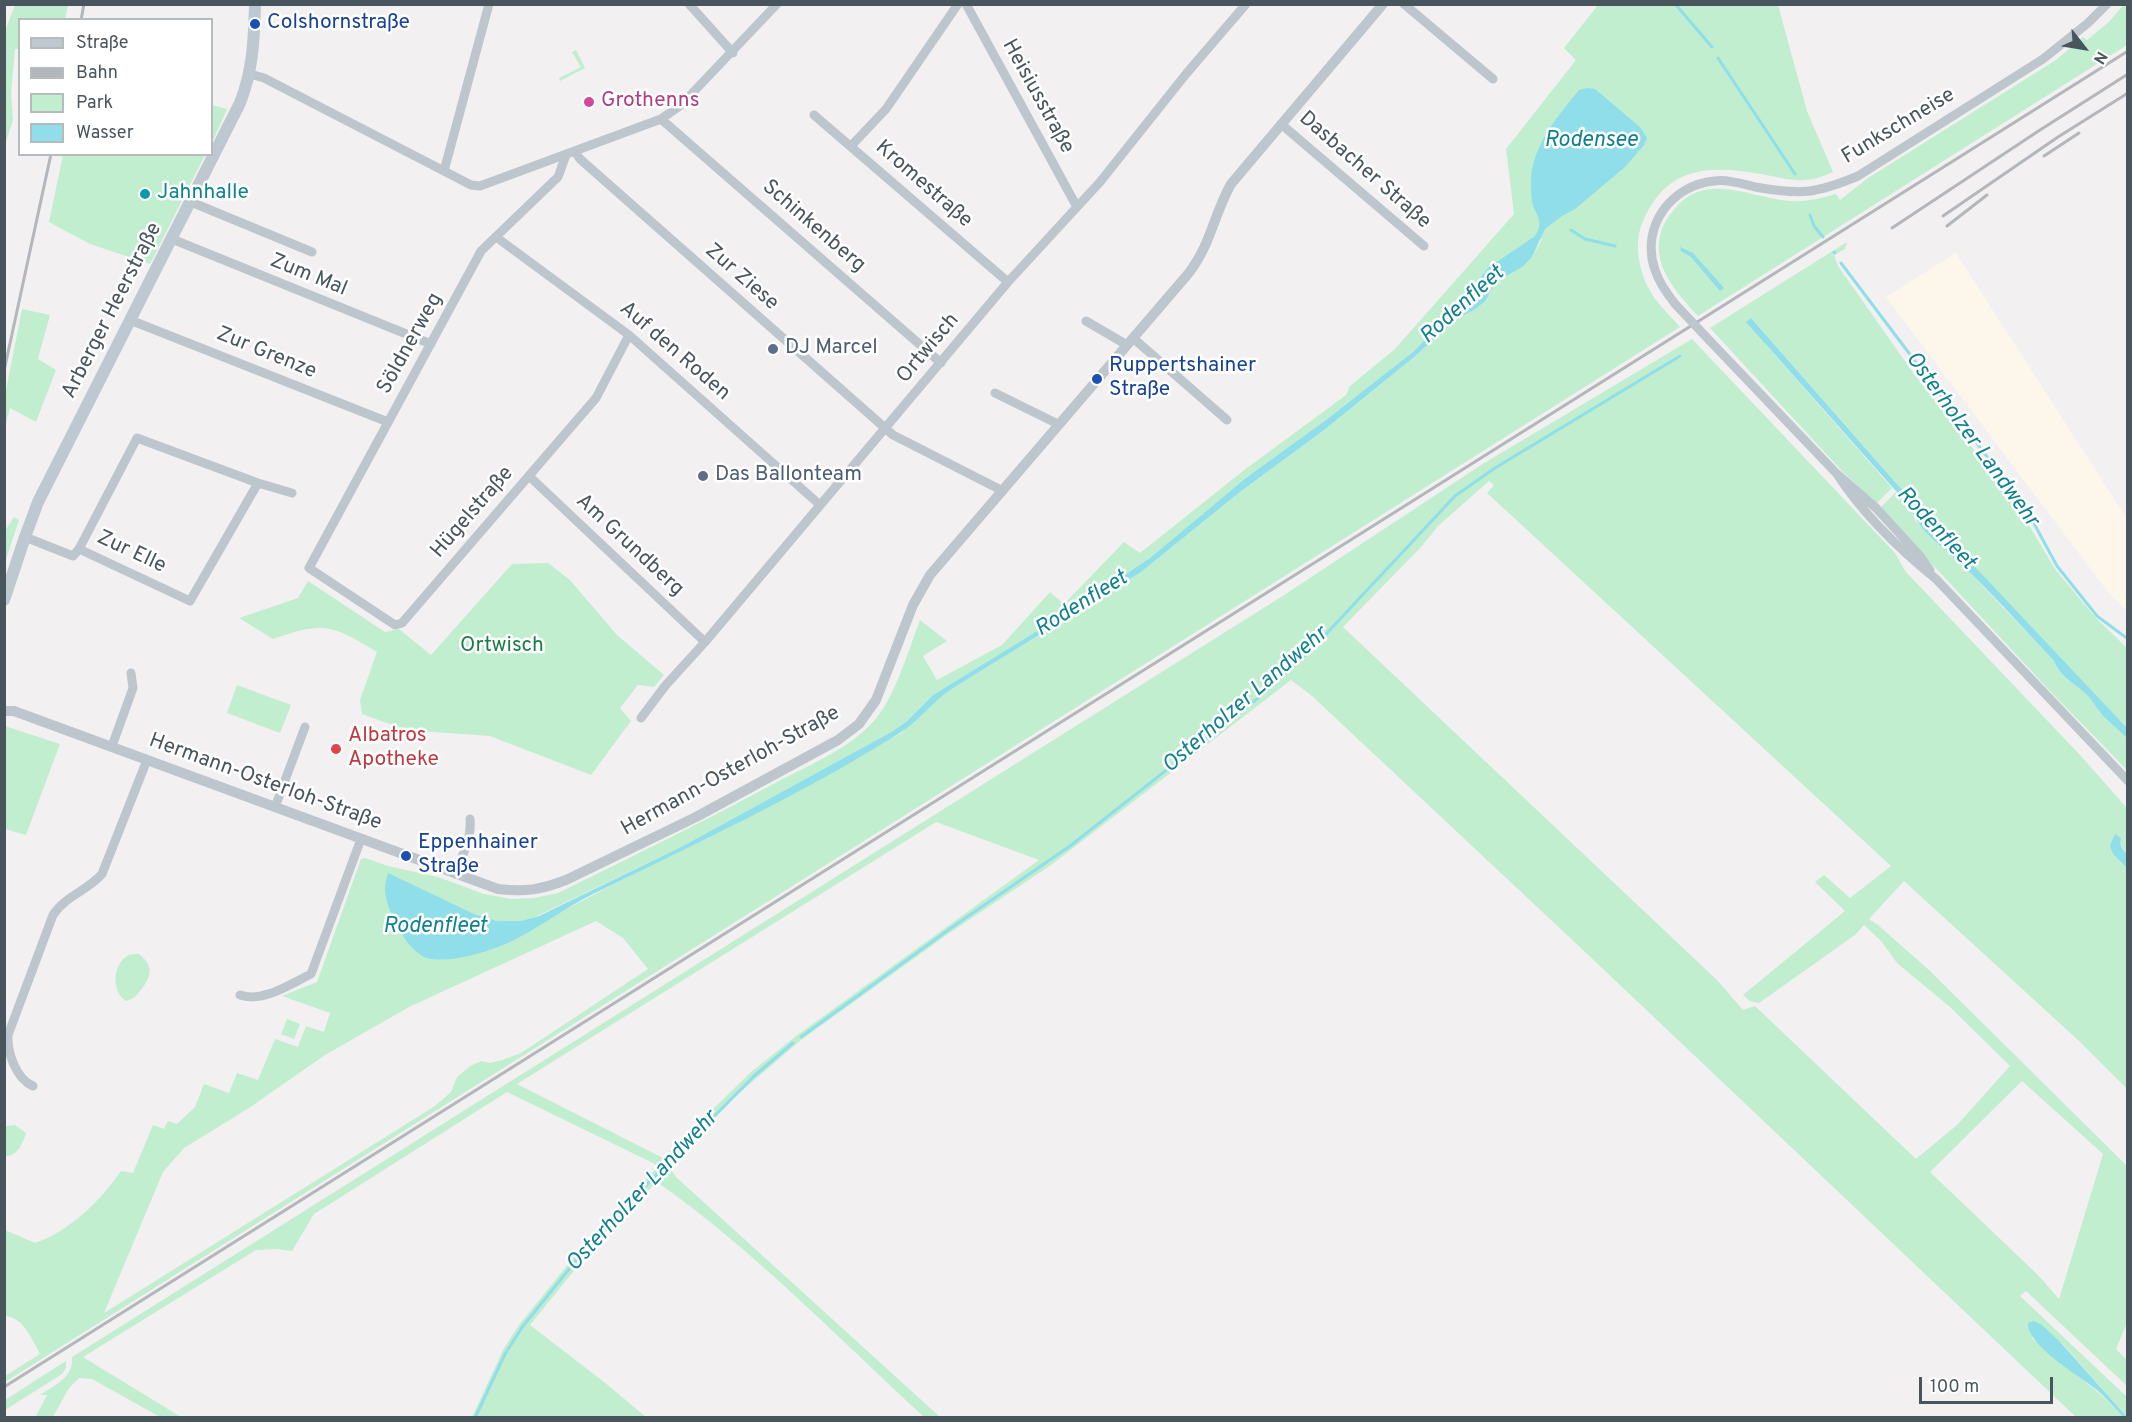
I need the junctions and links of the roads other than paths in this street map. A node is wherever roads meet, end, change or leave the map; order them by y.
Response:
1 (255, 4) edge
2 (489, 4) edge
3 (689, 4) edge
4 (777, 4) edge
5 (958, 4) edge
6 (966, 4) edge
7 (1246, 4) edge
8 (1383, 4) edge
9 (1404, 4) edge
10 (2107, 4) edge
11 (733, 53) junction
12 (250, 74) junction
13 (1493, 79) dead end
14 (814, 115) dead end
15 (661, 119) junction
16 (1281, 123) junction
17 (851, 146) junction
18 (570, 153) junction
19 (444, 171) junction
20 (191, 201) junction
21 (1077, 207) junction
22 (496, 237) junction
23 (172, 239) junction
24 (1424, 246) dead end
25 (312, 252) dead end
26 (1008, 282) junction
27 (130, 320) junction
28 (1086, 321) dead end
29 (629, 335) junction
30 (1130, 341) junction
31 (431, 344) junction
32 (941, 363) junction
33 (995, 393) dead end
34 (1227, 420) dead end
35 (388, 422) junction
36 (1058, 424) junction
37 (885, 429) junction
38 (529, 476) junction
39 (258, 483) junction
40 (1003, 491) junction
41 (291, 493) dead end
42 (820, 505) junction
43 (25, 537) junction
44 (79, 549) junction
45 (309, 568) joint
46 (4, 600) edge
47 (705, 642) junction
48 (131, 673) dead end
49 (4, 704) edge
50 (9, 711) edge
51 (641, 718) dead end
52 (305, 727) dead end
53 (112, 746) junction
54 (147, 760) junction
55 (2127, 781) edge
56 (276, 807) junction
57 (470, 819) dead end
58 (361, 839) junction
59 (455, 874) junction
60 (240, 995) dead end
61 (33, 1086) dead end

1 - 12 main road, Arberger Heerstraße
2 - 19 street
3 - 11 street
4 - 11 street
5 - 17 street
6 - 21 street, Heisiusstraße
7 - 21 street, Ortwisch
8 - 16 street, Hermann-Osterloh-Straße
9 - 13 street
10 - 55 street, Funkschneise, bridge
11 - 15 street
12 - 19 street
12 - 20 main road, Arberger Heerstraße
14 - 17 street, Kromestraße
15 - 18 street
15 - 32 street, Schinkenberg
16 - 24 street, Dasbacher Straße
16 - 30 street, Hermann-Osterloh-Straße
17 - 26 street, Kromestraße
18 - 19 street
18 - 22 street, Söldnerweg
18 - 37 street, Zur Ziese
20 - 23 main road, Arberger Heerstraße
20 - 25 street
21 - 26 street, Ortwisch
22 - 29 street, Auf den Roden
22 - 31 street, Söldnerweg
23 - 27 main road, Arberger Heerstraße
23 - 31 street, Zum Mal
26 - 32 street, Ortwisch
27 - 35 street, Zur Grenze
27 - 43 main road, Arberger Heerstraße
28 - 30 street
29 - 38 street, Hügelstraße
29 - 42 street, Auf den Roden
30 - 34 street
30 - 36 street, Hermann-Osterloh-Straße
31 - 35 street, Söldnerweg
32 - 37 street, Ortwisch
33 - 36 street
35 - 45 street, Söldnerweg
36 - 40 street, Hermann-Osterloh-Straße
37 - 40 street, Zur Ziese
37 - 42 street, Ortwisch
38 - 45 street, Hügelstraße
38 - 47 street, Am Grundberg
39 - 41 street
39 - 44 street
39 - 44 street, Zur Elle
40 - 59 street, Hermann-Osterloh-Straße
42 - 47 street, Ortwisch
43 - 44 street, Zur Elle
43 - 46 main road, Arberger Heerstraße
47 - 51 street, Ortwisch
48 - 53 street
49 - 50 street, Hermann-Osterloh-Straße
50 - 53 street, Hermann-Osterloh-Straße
52 - 56 street
53 - 54 street, Hermann-Osterloh-Straße
54 - 56 street, Hermann-Osterloh-Straße
54 - 61 street
56 - 58 street, Hermann-Osterloh-Straße
57 - 59 street
58 - 59 street, Hermann-Osterloh-Straße
58 - 60 street

